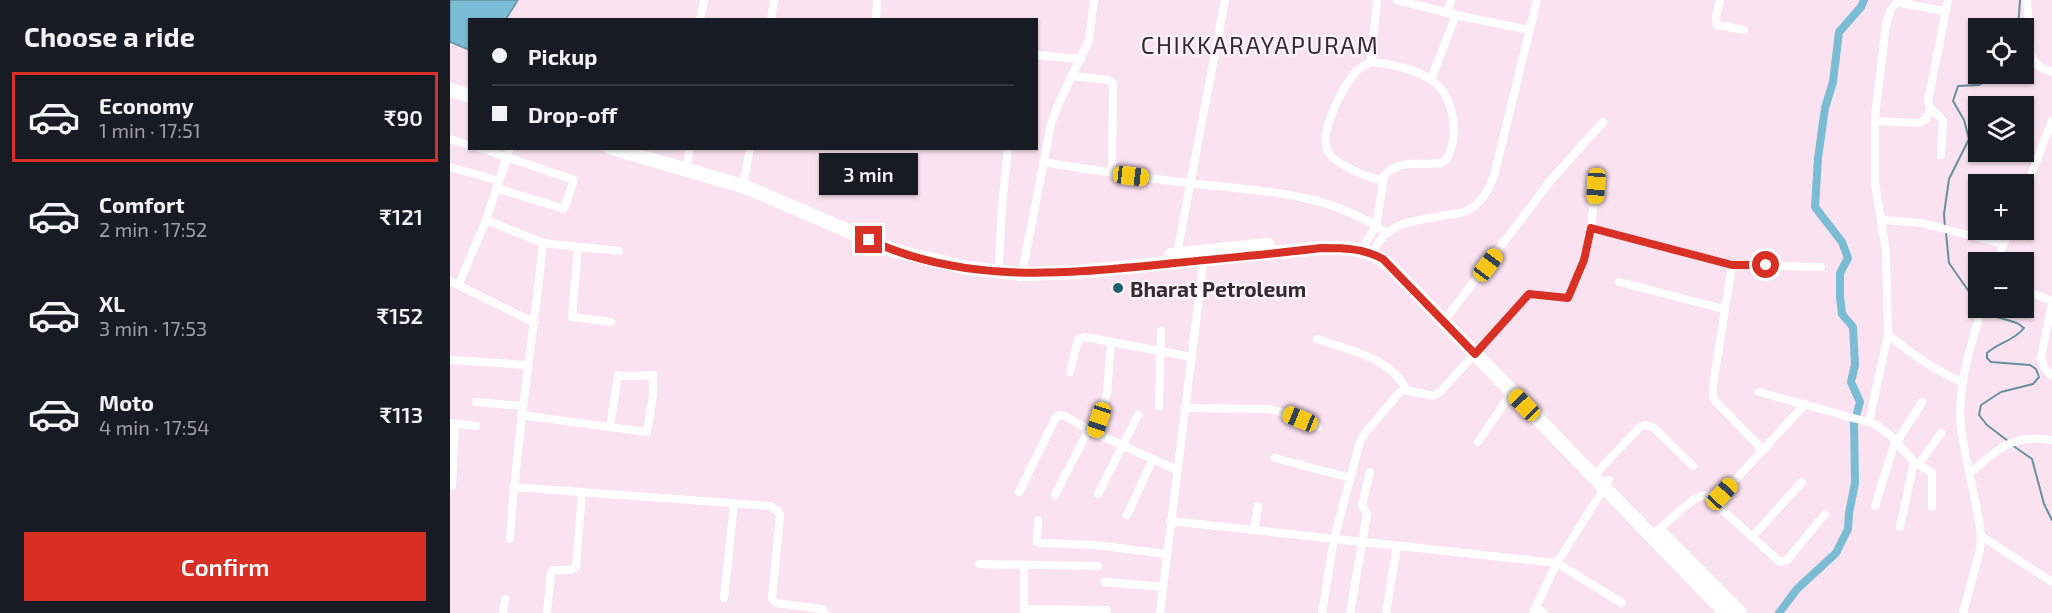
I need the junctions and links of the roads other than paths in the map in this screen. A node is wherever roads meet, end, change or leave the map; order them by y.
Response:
1 (704, 0) edge
2 (772, 0) edge
3 (877, 0) edge
4 (1094, 0) edge
5 (1225, 0) edge
6 (1377, 0) edge
7 (1397, 0) edge
8 (1451, 0) edge
9 (1537, 0) edge
10 (1719, 0) edge
11 (1948, 0) edge
12 (2027, 0) edge
13 (1944, 11) junction
14 (1451, 14) junction
15 (700, 18) edge
16 (771, 18) edge
17 (876, 18) edge
18 (1529, 30) junction
19 (1744, 30) dead end
20 (1038, 55) edge
21 (1081, 59) junction
22 (1371, 62) junction
23 (2052, 72) edge
24 (1072, 76) junction
25 (1431, 80) junction
26 (450, 90) edge
27 (468, 95) edge
28 (1930, 109) junction
29 (1875, 121) junction
30 (2052, 121) edge
31 (1603, 122) dead end
32 (450, 139) edge
33 (468, 144) edge
34 (492, 150) edge
35 (624, 150) edge
36 (650, 150) edge
37 (750, 150) edge
38 (1008, 150) edge
39 (509, 153) edge
40 (1941, 155) dead end
41 (688, 160) edge
42 (1043, 162) junction
43 (450, 167) edge
44 (1112, 173) junction
45 (2031, 174) edge
46 (1596, 180) dead end
47 (1382, 181) junction
48 (744, 182) junction
49 (1189, 183) junction
50 (497, 185) junction
51 (486, 220) junction
52 (1882, 220) junction
53 (1376, 226) junction
54 (1591, 228) junction
55 (1385, 232) junction
56 (2005, 240) edge
57 (543, 243) junction
58 (2003, 244) junction
59 (578, 247) junction
60 (1370, 248) junction
61 (619, 251) dead end
62 (2000, 252) edge
63 (1177, 254) junction
64 (1204, 256) junction
65 (999, 263) junction
66 (1732, 265) junction
67 (1821, 267) dead end
68 (1023, 270) junction
69 (454, 282) edge
70 (1619, 282) dead end
71 (2034, 294) edge
72 (2052, 301) edge
73 (1725, 309) junction
74 (1447, 318) junction
75 (1979, 318) edge
76 (611, 322) dead end
77 (535, 323) junction
78 (1161, 331) dead end
79 (1888, 334) junction
80 (1317, 339) dead end
81 (1112, 342) junction
82 (1478, 350) junction
83 (1161, 351) junction
84 (1192, 357) junction
85 (450, 360) edge
86 (528, 365) junction
87 (1070, 372) dead end
88 (2052, 376) edge
89 (1963, 382) junction
90 (1406, 390) junction
91 (1512, 392) junction
92 (1760, 392) dead end
93 (476, 402) dead end
94 (1922, 402) dead end
95 (1805, 404) junction
96 (1160, 406) dead end
97 (1185, 408) junction
98 (522, 410) junction
99 (1138, 415) dead end
100 (1863, 419) junction
101 (452, 424) edge
102 (477, 426) dead end
103 (610, 427) junction
104 (1318, 427) dead end
105 (1092, 431) junction
106 (1941, 433) dead end
107 (2052, 440) edge
108 (1478, 442) dead end
109 (1896, 442) junction
110 (1124, 445) junction
111 (1763, 450) junction
112 (1275, 458) dead end
113 (1153, 459) junction
114 (1916, 464) junction
115 (1693, 466) dead end
116 (1177, 470) junction
117 (1370, 472) dead end
118 (1970, 473) junction
119 (1350, 478) junction
120 (1604, 479) junction
121 (1802, 482) dead end
122 (452, 486) dead end
123 (513, 487) junction
124 (582, 492) junction
125 (1018, 492) dead end
126 (1098, 494) dead end
127 (1055, 495) dead end
128 (1707, 496) junction
129 (734, 504) junction
130 (1258, 506) dead end
131 (1875, 506) dead end
132 (1932, 507) dead end
133 (1825, 514) dead end
134 (1127, 515) dead end
135 (1038, 520) dead end
136 (1170, 521) junction
137 (1900, 527) dead end
138 (1254, 530) junction
139 (1655, 533) junction
140 (1981, 536) junction
141 (1752, 537) junction
142 (510, 539) dead end
143 (1334, 539) junction
144 (1362, 542) junction
145 (1397, 546) junction
146 (1167, 554) junction
147 (1557, 563) junction
148 (979, 564) dead end
149 (1024, 565) junction
150 (1098, 566) dead end
151 (1105, 582) dead end
152 (2052, 582) edge
153 (1163, 586) junction
154 (724, 598) dead end
155 (505, 599) dead end
156 (1622, 603) dead end
157 (1107, 610) dead end
158 (1024, 611) edge
159 (1534, 611) edge
160 (503, 613) edge
161 (547, 613) edge
162 (825, 613) edge
163 (1160, 613) edge
164 (1322, 613) edge
165 (1350, 613) edge
166 (1386, 613) edge
167 (1544, 613) edge
168 (1726, 613) edge
169 (1740, 613) edge
170 (1963, 613) edge

1 - 15 street
2 - 16 street
3 - 17 street
4 - 21 street
5 - 49 street
6 - 22 street
7 - 14 street
8 - 14 street
9 - 18 street
10 - 19 street
11 - 13 street
12 - 23 street
13 - 28 street
13 - 29 street
14 - 18 street
14 - 25 street
18 - 55 street
20 - 21 street
21 - 24 street
22 - 25 street
22 - 47 street
24 - 42 street
24 - 44 street
25 - 47 street
26 - 27 main road
28 - 29 street
28 - 40 street
29 - 52 street
30 - 45 street
31 - 74 street
32 - 33 street
34 - 39 street
35 - 41 main road
36 - 41 main road
37 - 48 street
38 - 65 street
39 - 50 street
39 - 50 street
41 - 48 main road
42 - 44 street
42 - 68 street
43 - 50 street
44 - 49 street
46 - 54 street
47 - 53 street
48 - 65 main road
48 - 68 main road
49 - 53 street
49 - 63 street
50 - 51 street
51 - 57 street
51 - 69 street
52 - 58 street
52 - 79 street
53 - 55 street
53 - 60 street
54 - 66 street
54 - 82 street
55 - 60 street
56 - 58 street
57 - 59 street
57 - 77 street
58 - 62 street
59 - 61 street
59 - 76 street
60 - 64 main road
60 - 74 main road
63 - 64 main road
63 - 68 main road
64 - 68 main road
64 - 84 street
65 - 68 main road
66 - 67 street
66 - 73 street
69 - 77 street
70 - 73 street
71 - 72 street
72 - 88 street
73 - 111 street
74 - 82 main road
75 - 89 street
77 - 86 street
78 - 83 street
79 - 89 street
79 - 100 street
80 - 90 street
81 - 83 street
81 - 87 street
81 - 105 street
82 - 90 street
82 - 91 main road
82 - 120 main road
83 - 84 street
83 - 96 street
84 - 97 street
85 - 86 street
86 - 98 street
89 - 118 street
90 - 119 street
91 - 108 street
91 - 120 main road
92 - 95 street
93 - 98 street
94 - 109 street
95 - 100 street
95 - 111 street
97 - 104 street
97 - 116 street
98 - 103 street
98 - 123 street
99 - 110 street
100 - 109 street
101 - 102 street
101 - 122 street
103 - 103 street
105 - 110 street
105 - 125 street
105 - 127 street
106 - 114 street
107 - 118 street
109 - 114 street
109 - 131 street
110 - 113 street
110 - 126 street
111 - 128 street
112 - 119 street
113 - 116 street
113 - 134 street
114 - 132 street
114 - 137 street
115 - 120 street
116 - 136 street
117 - 144 street
118 - 140 street
119 - 143 street
120 - 139 main road
120 - 147 street
121 - 141 street
123 - 124 street
123 - 142 street
124 - 129 street
124 - 161 street
128 - 139 street
128 - 141 street
129 - 154 street
129 - 162 street
130 - 138 street
133 - 141 street
135 - 146 street
136 - 138 street
136 - 146 street
138 - 143 street
139 - 168 main road
139 - 169 main road
140 - 152 street
140 - 170 street
143 - 144 street
143 - 164 street
144 - 145 street
144 - 165 street
145 - 147 street
145 - 166 street
146 - 153 street
147 - 156 street
147 - 159 street
148 - 149 street
149 - 150 street
149 - 158 street
151 - 153 street
153 - 163 street
155 - 160 street
157 - 158 street
159 - 167 street

